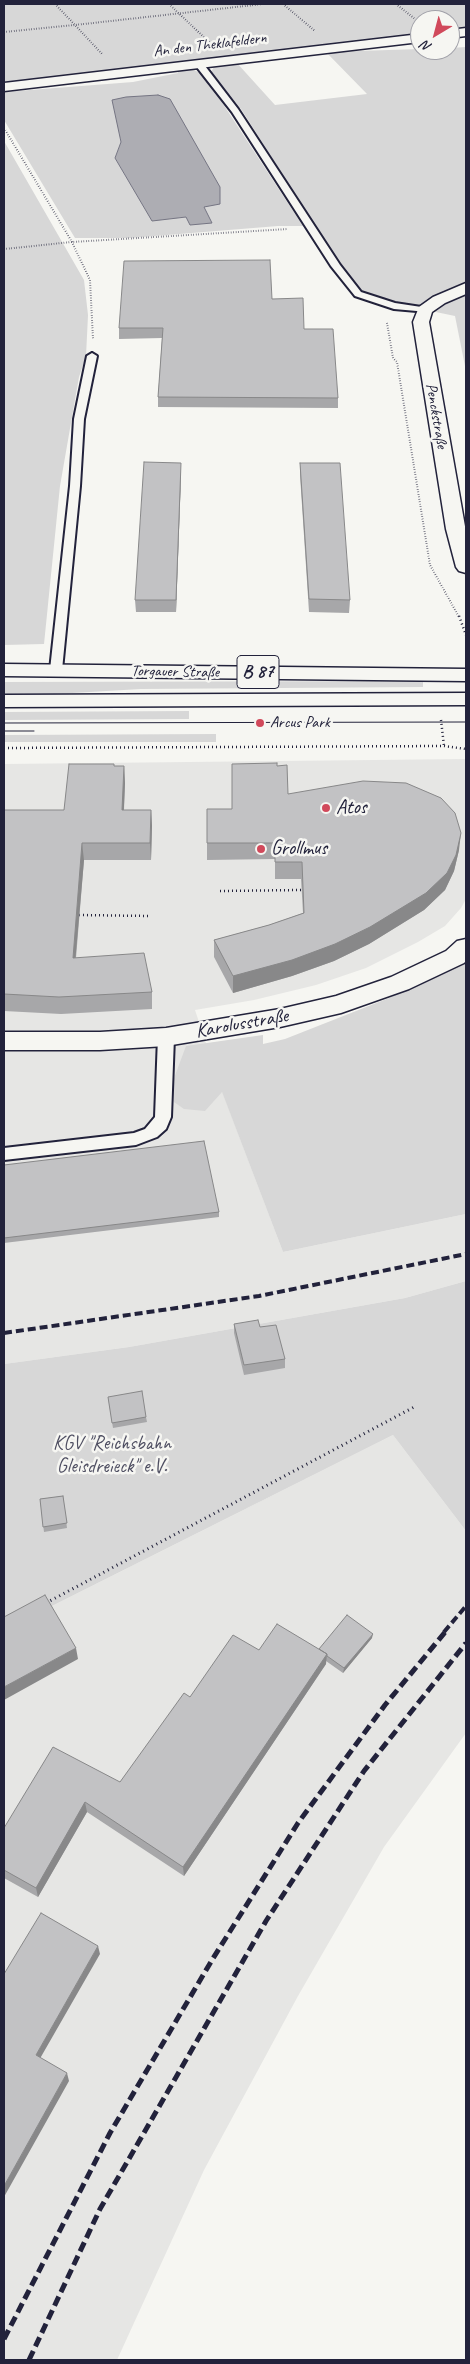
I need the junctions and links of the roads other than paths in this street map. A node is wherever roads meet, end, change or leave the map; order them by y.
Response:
1 (410, 39) edge
2 (199, 64) junction
3 (4, 87) edge
4 (466, 288) edge
5 (426, 310) junction
6 (92, 356) road end
7 (466, 567) edge
8 (4, 670) edge
9 (56, 670) junction
10 (466, 675) edge
11 (466, 699) edge
12 (4, 701) edge
13 (466, 947) edge
14 (166, 1037) junction
15 (4, 1041) edge
16 (4, 1154) edge

1 - 2 street, An den Theklafeldern
2 - 3 street, An den Theklafeldern
2 - 5 lane
4 - 5 street
5 - 7 street, Penckstraße
6 - 9 lane
8 - 9 street, Torgauer Straße / B 87
9 - 10 street, Torgauer Straße / B 87
11 - 12 street, Torgauer Straße / B 87
13 - 14 street, Karolusstraße
14 - 15 street, Karolusstraße
14 - 16 lane

